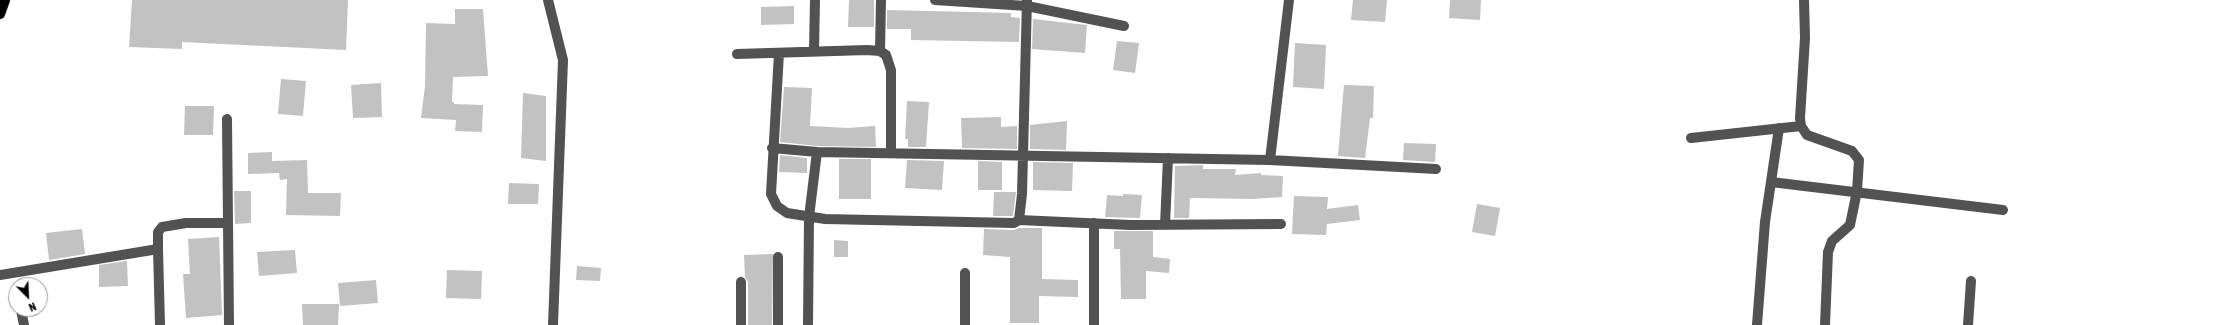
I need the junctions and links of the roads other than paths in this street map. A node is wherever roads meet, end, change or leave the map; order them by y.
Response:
1 (5, 0) edge
2 (548, 0) edge
3 (815, 0) edge
4 (881, 0) edge
5 (935, 0) edge
6 (1289, 0) edge
7 (1804, 0) edge
8 (1027, 3) edge
9 (0, 14) edge
10 (1124, 26) dead end
11 (880, 51) junction
12 (779, 52) junction
13 (814, 52) junction
14 (737, 54) dead end
15 (226, 119) dead end
16 (1801, 126) junction
17 (1779, 128) junction
18 (1690, 138) dead end
19 (772, 148) junction
20 (817, 152) junction
21 (891, 153) junction
22 (1022, 154) junction
23 (1168, 158) junction
24 (1270, 160) junction
25 (1436, 169) dead end
26 (1771, 182) junction
27 (1857, 191) junction
28 (2003, 210) dead end
29 (809, 217) junction
30 (1019, 220) junction
31 (227, 223) junction
32 (1094, 223) junction
33 (1280, 224) dead end
34 (1165, 225) junction
35 (158, 249) junction
36 (778, 257) dead end
37 (966, 273) dead end
38 (0, 275) edge
39 (1971, 281) dead end
40 (741, 282) dead end
41 (160, 325) edge
42 (229, 325) edge
43 (553, 325) edge
44 (741, 325) edge
45 (778, 325) edge
46 (808, 325) edge
47 (965, 325) edge
48 (1094, 325) edge
49 (1757, 325) edge
50 (1825, 325) edge
51 (1968, 325) edge

1 - 9 main road
2 - 43 street
3 - 13 street
4 - 11 street
5 - 8 street
6 - 24 street
7 - 16 street
8 - 10 street
8 - 22 street
11 - 13 street
11 - 21 street
12 - 13 street
12 - 14 street
12 - 19 street
15 - 31 street
16 - 17 street
16 - 27 street
17 - 18 street
17 - 26 street
19 - 20 street
19 - 29 street
20 - 21 street
20 - 29 street
21 - 22 street
22 - 23 street
22 - 30 street
23 - 24 street
23 - 34 street
24 - 25 street
26 - 27 street
26 - 49 street
27 - 28 street
27 - 50 street
29 - 30 street
29 - 46 street
30 - 32 street
31 - 35 street
31 - 42 street
32 - 34 street
32 - 48 street
33 - 34 street
35 - 38 street
35 - 41 street
36 - 45 street
37 - 47 street
39 - 51 street
40 - 44 street

